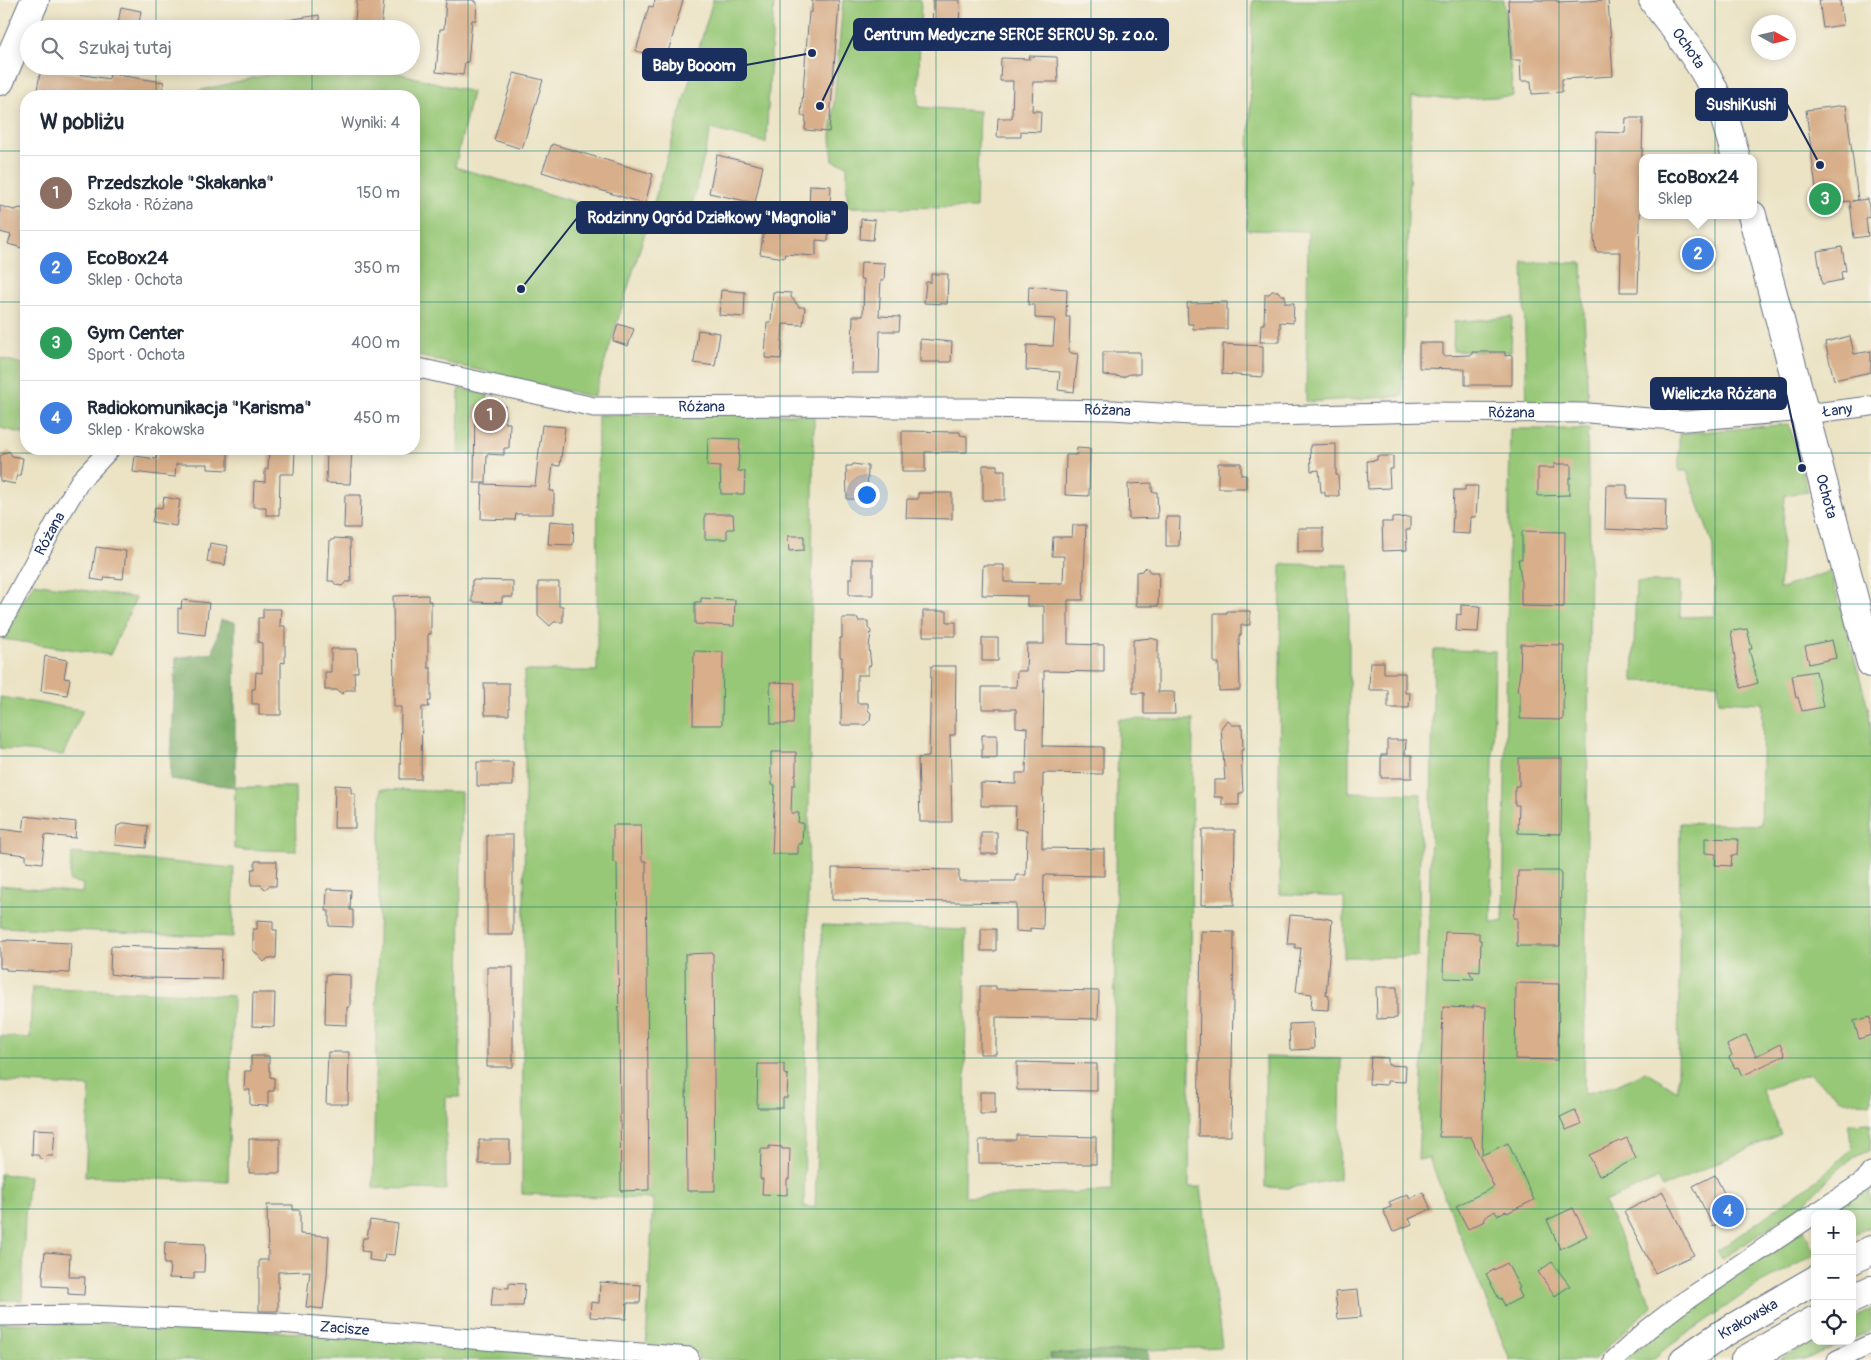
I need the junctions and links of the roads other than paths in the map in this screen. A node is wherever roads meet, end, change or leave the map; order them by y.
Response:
1 (35, 0) edge
2 (1653, 0) edge
3 (26, 20) edge
4 (20, 35) edge
5 (0, 81) edge
6 (1735, 154) edge
7 (1753, 219) edge
8 (420, 368) edge
9 (1871, 406) edge
10 (1804, 412) junction
11 (104, 455) edge
12 (0, 626) edge
13 (1871, 663) edge
14 (1871, 1172) edge
15 (1871, 1250) edge
16 (1856, 1258) edge
17 (1811, 1282) edge
18 (1871, 1290) edge
19 (1856, 1298) edge
20 (0, 1316) edge
21 (1811, 1322) edge
22 (1871, 1344) edge
23 (689, 1357) dead end
24 (1614, 1360) edge
25 (1684, 1360) edge
26 (1745, 1360) edge
27 (1837, 1360) edge

1 - 3 street
2 - 6 street, Ochota
4 - 5 street
7 - 10 street, Ochota
8 - 10 street, Różana
9 - 10 street, Łany
10 - 13 street, Ochota
11 - 12 street, Różana
14 - 24 street
15 - 16 street
17 - 25 street, Krakowska
18 - 19 street
20 - 23 street, Zacisze
21 - 26 street
22 - 27 street

